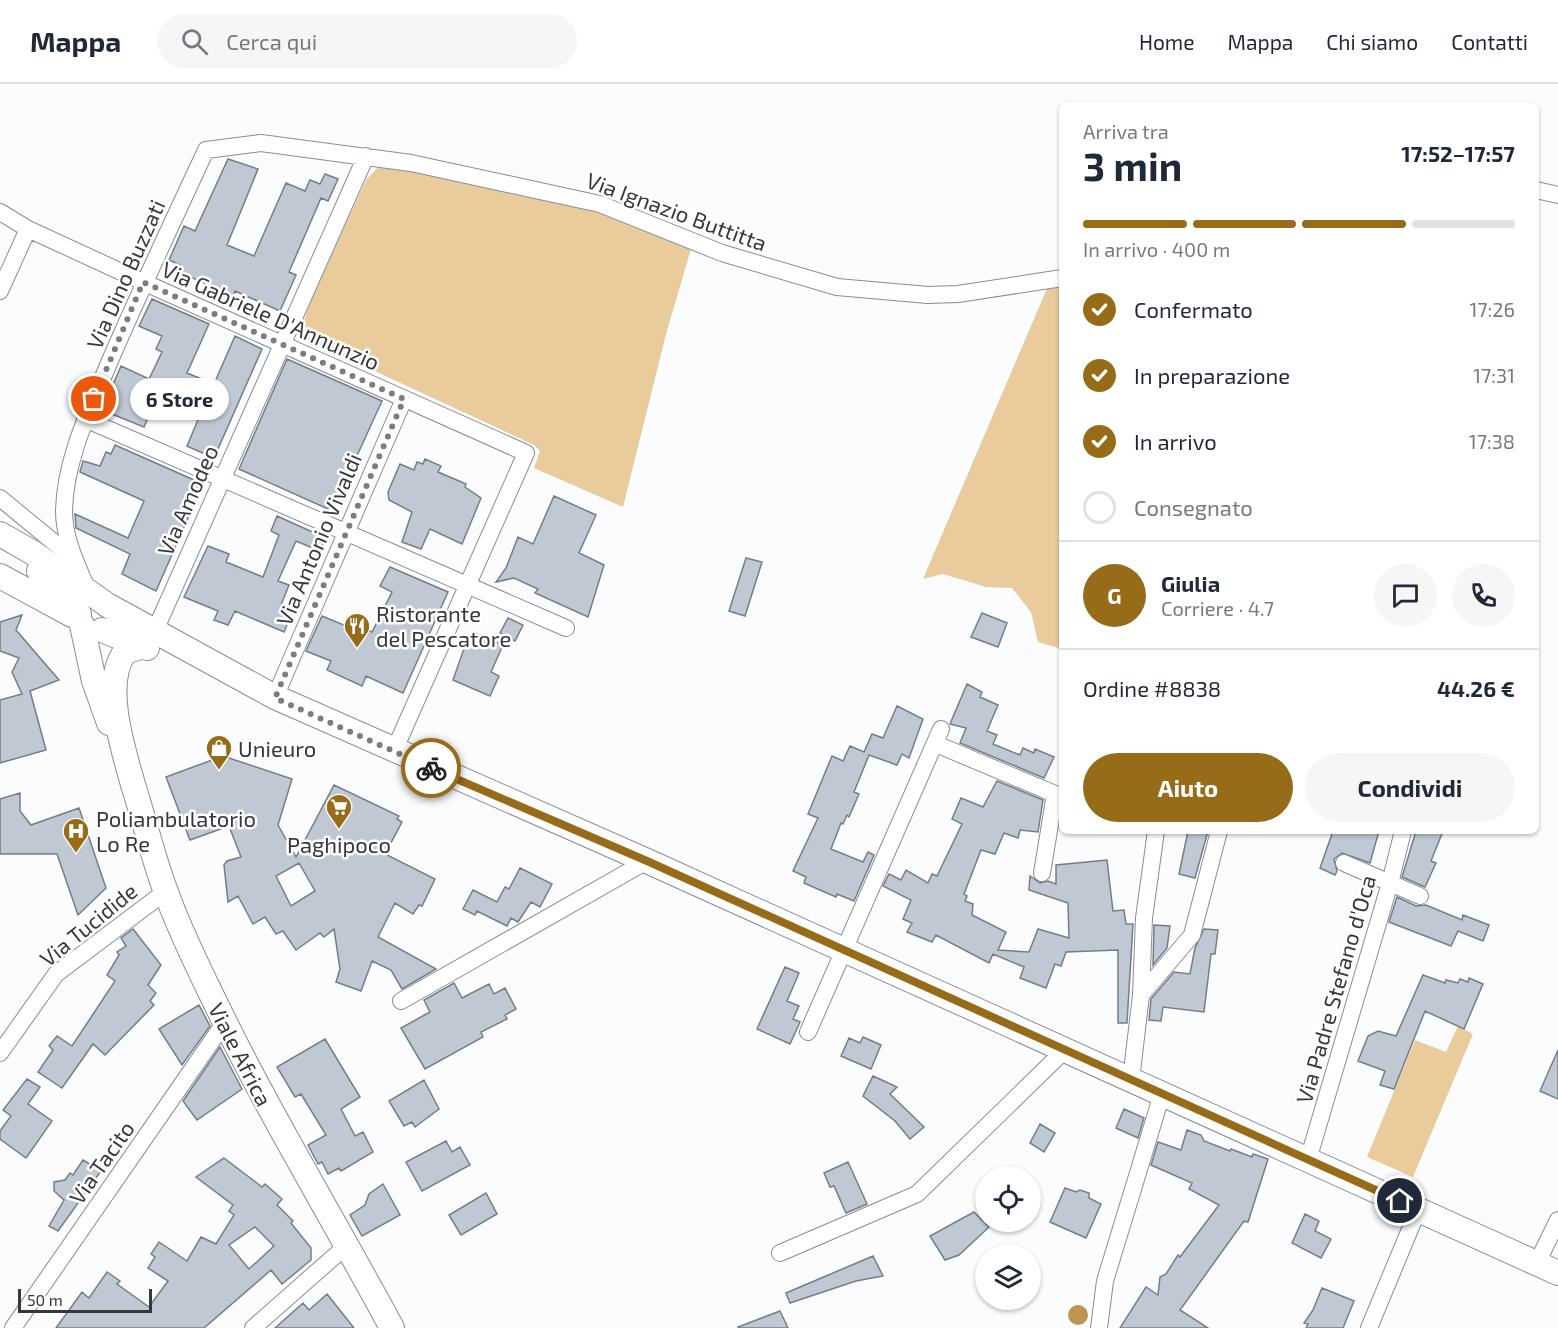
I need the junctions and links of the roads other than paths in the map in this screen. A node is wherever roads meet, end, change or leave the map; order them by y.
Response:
1 (206, 150) joint
2 (366, 156) junction
3 (1539, 191) edge
4 (1558, 195) edge
5 (0, 212) edge
6 (28, 229) junction
7 (1059, 278) edge
8 (143, 282) junction
9 (0, 291) edge
10 (283, 345) junction
11 (404, 399) junction
12 (85, 419) junction
13 (220, 479) junction
14 (0, 498) edge
15 (344, 532) junction
16 (0, 534) edge
17 (73, 558) junction
18 (0, 576) edge
19 (467, 585) junction
20 (95, 616) junction
21 (566, 628) dead end
22 (148, 640) junction
23 (275, 698) junction
24 (120, 729) junction
25 (394, 751) junction
26 (127, 763) junction
27 (1156, 834) edge
28 (1218, 834) edge
29 (1402, 834) edge
30 (647, 861) junction
31 (1344, 863) dead end
32 (1042, 873) dead end
33 (1390, 883) junction
34 (165, 892) junction
35 (1420, 896) dead end
36 (843, 950) junction
37 (1142, 995) junction
38 (401, 1001) dead end
39 (225, 1022) junction
40 (808, 1032) dead end
41 (1065, 1050) junction
42 (0, 1053) edge
43 (1131, 1080) junction
44 (1162, 1094) junction
45 (1308, 1160) junction
46 (1418, 1210) junction
47 (1558, 1220) edge
48 (345, 1247) junction
49 (780, 1252) dead end
50 (1548, 1268) edge
51 (13, 1328) edge
52 (253, 1328) edge
53 (392, 1328) edge
54 (1099, 1328) edge
55 (1369, 1328) edge

1 - 2 street, Via Ignazio Buttitta
1 - 8 street, Via Dino Buzzati
2 - 7 street, Via Ignazio Buttitta
2 - 10 street, Via Amodeo
3 - 4 street
5 - 6 street, Via Gabriele D'Annunzio
6 - 8 street, Via Gabriele D'Annunzio
6 - 9 street
8 - 10 street, Via Gabriele D'Annunzio
8 - 12 street, Via Dino Buzzati
10 - 11 street, Via Gabriele D'Annunzio
10 - 13 street, Via Amodeo
11 - 15 street, Via Antonio Vivaldi
11 - 19 street, Via Gabriele D'Annunzio
12 - 13 street
12 - 17 street, Via Dino Buzzati
13 - 15 street
13 - 22 street, Via Amodeo
14 - 17 street
15 - 19 street
15 - 23 street, Via Antonio Vivaldi
16 - 20 main road
17 - 20 street, Via Dino Buzzati
18 - 20 main road
19 - 21 street
19 - 25 street
20 - 22 main road
20 - 24 main road
20 - 26 main road
22 - 23 main road
22 - 24 main road
23 - 25 main road
24 - 26 main road
25 - 30 main road
26 - 34 main road, Viale Africa
27 - 37 street
28 - 37 street
29 - 33 street, Via Padre Stefano d'Oca
30 - 36 main road
30 - 38 street
31 - 33 street
32 - 36 street
33 - 35 street
33 - 45 street, Via Padre Stefano d'Oca
34 - 39 main road, Viale Africa
34 - 42 street, Via Tucidide
36 - 40 street
36 - 41 main road
37 - 43 street
39 - 48 main road, Viale Africa
39 - 51 street, Via Tacito
41 - 43 main road
41 - 49 street
43 - 44 main road
44 - 45 main road
44 - 54 street
45 - 46 main road
46 - 50 main road
46 - 55 street
47 - 50 street
48 - 52 street
48 - 53 main road, Viale Africa

